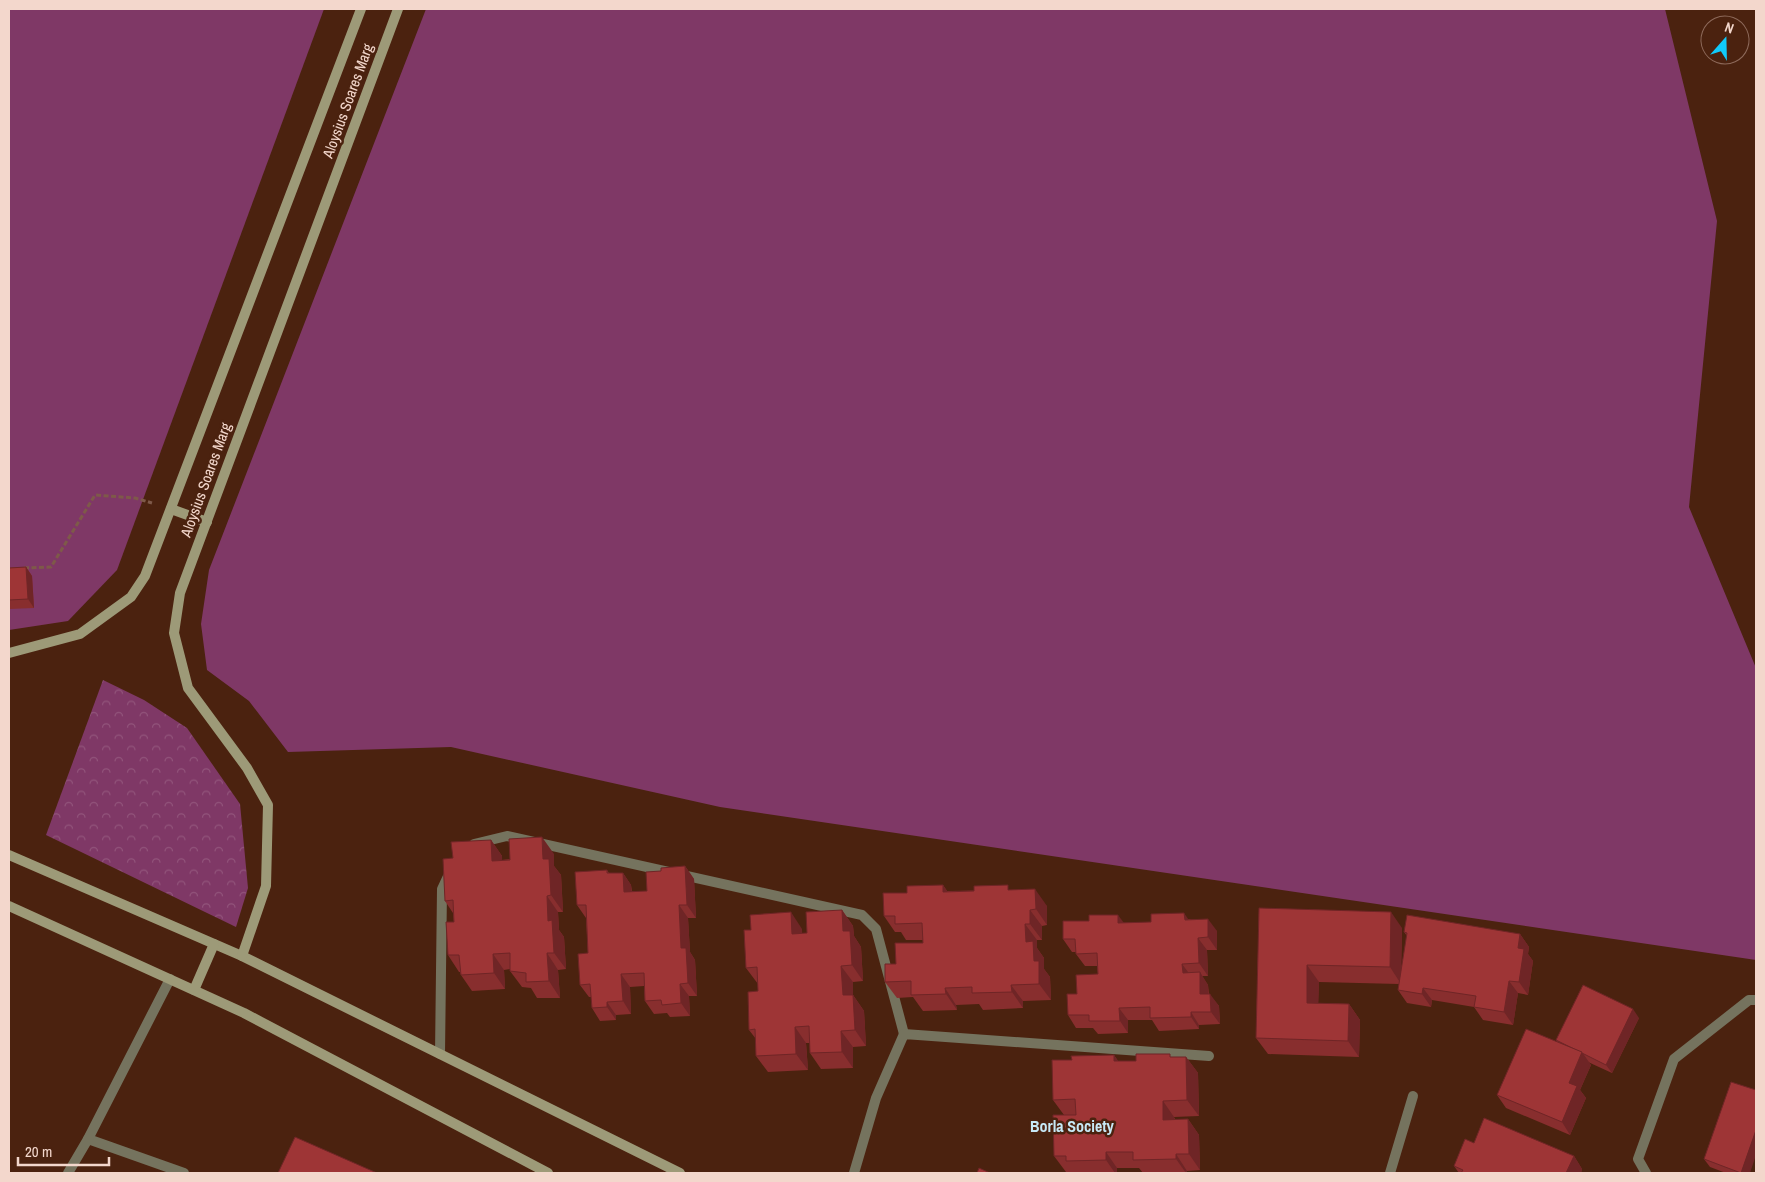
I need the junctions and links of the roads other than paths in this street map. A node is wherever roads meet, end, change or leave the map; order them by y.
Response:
1 (361, 9) edge
2 (398, 9) edge
3 (171, 508) junction
4 (207, 522) junction
5 (9, 653) edge
6 (468, 849) edge
7 (9, 854) edge
8 (455, 862) edge
9 (9, 906) edge
10 (214, 944) junction
11 (242, 956) junction
12 (170, 979) junction
13 (194, 990) junction
14 (1756, 1000) edge
15 (904, 1034) junction
16 (440, 1054) junction
17 (1209, 1056) dead end
18 (1414, 1096) dead end
19 (88, 1139) junction
20 (68, 1173) edge
21 (184, 1173) edge
22 (548, 1173) edge
23 (680, 1173) edge
24 (854, 1173) edge
25 (1390, 1173) edge
26 (1646, 1173) edge

1 - 3 main road, Aloysius Soares Marg
2 - 4 main road, Aloysius Soares Marg
3 - 4 main road
3 - 5 main road, Aloysius Soares Marg
4 - 11 main road, Aloysius Soares Marg
6 - 15 street
7 - 10 main road
8 - 16 street
9 - 12 main road
10 - 11 main road
10 - 13 main road
11 - 16 main road
12 - 13 main road
12 - 19 street
13 - 22 main road
14 - 26 street
15 - 17 street
15 - 24 street
16 - 23 main road
18 - 25 street
19 - 20 street
19 - 21 street

